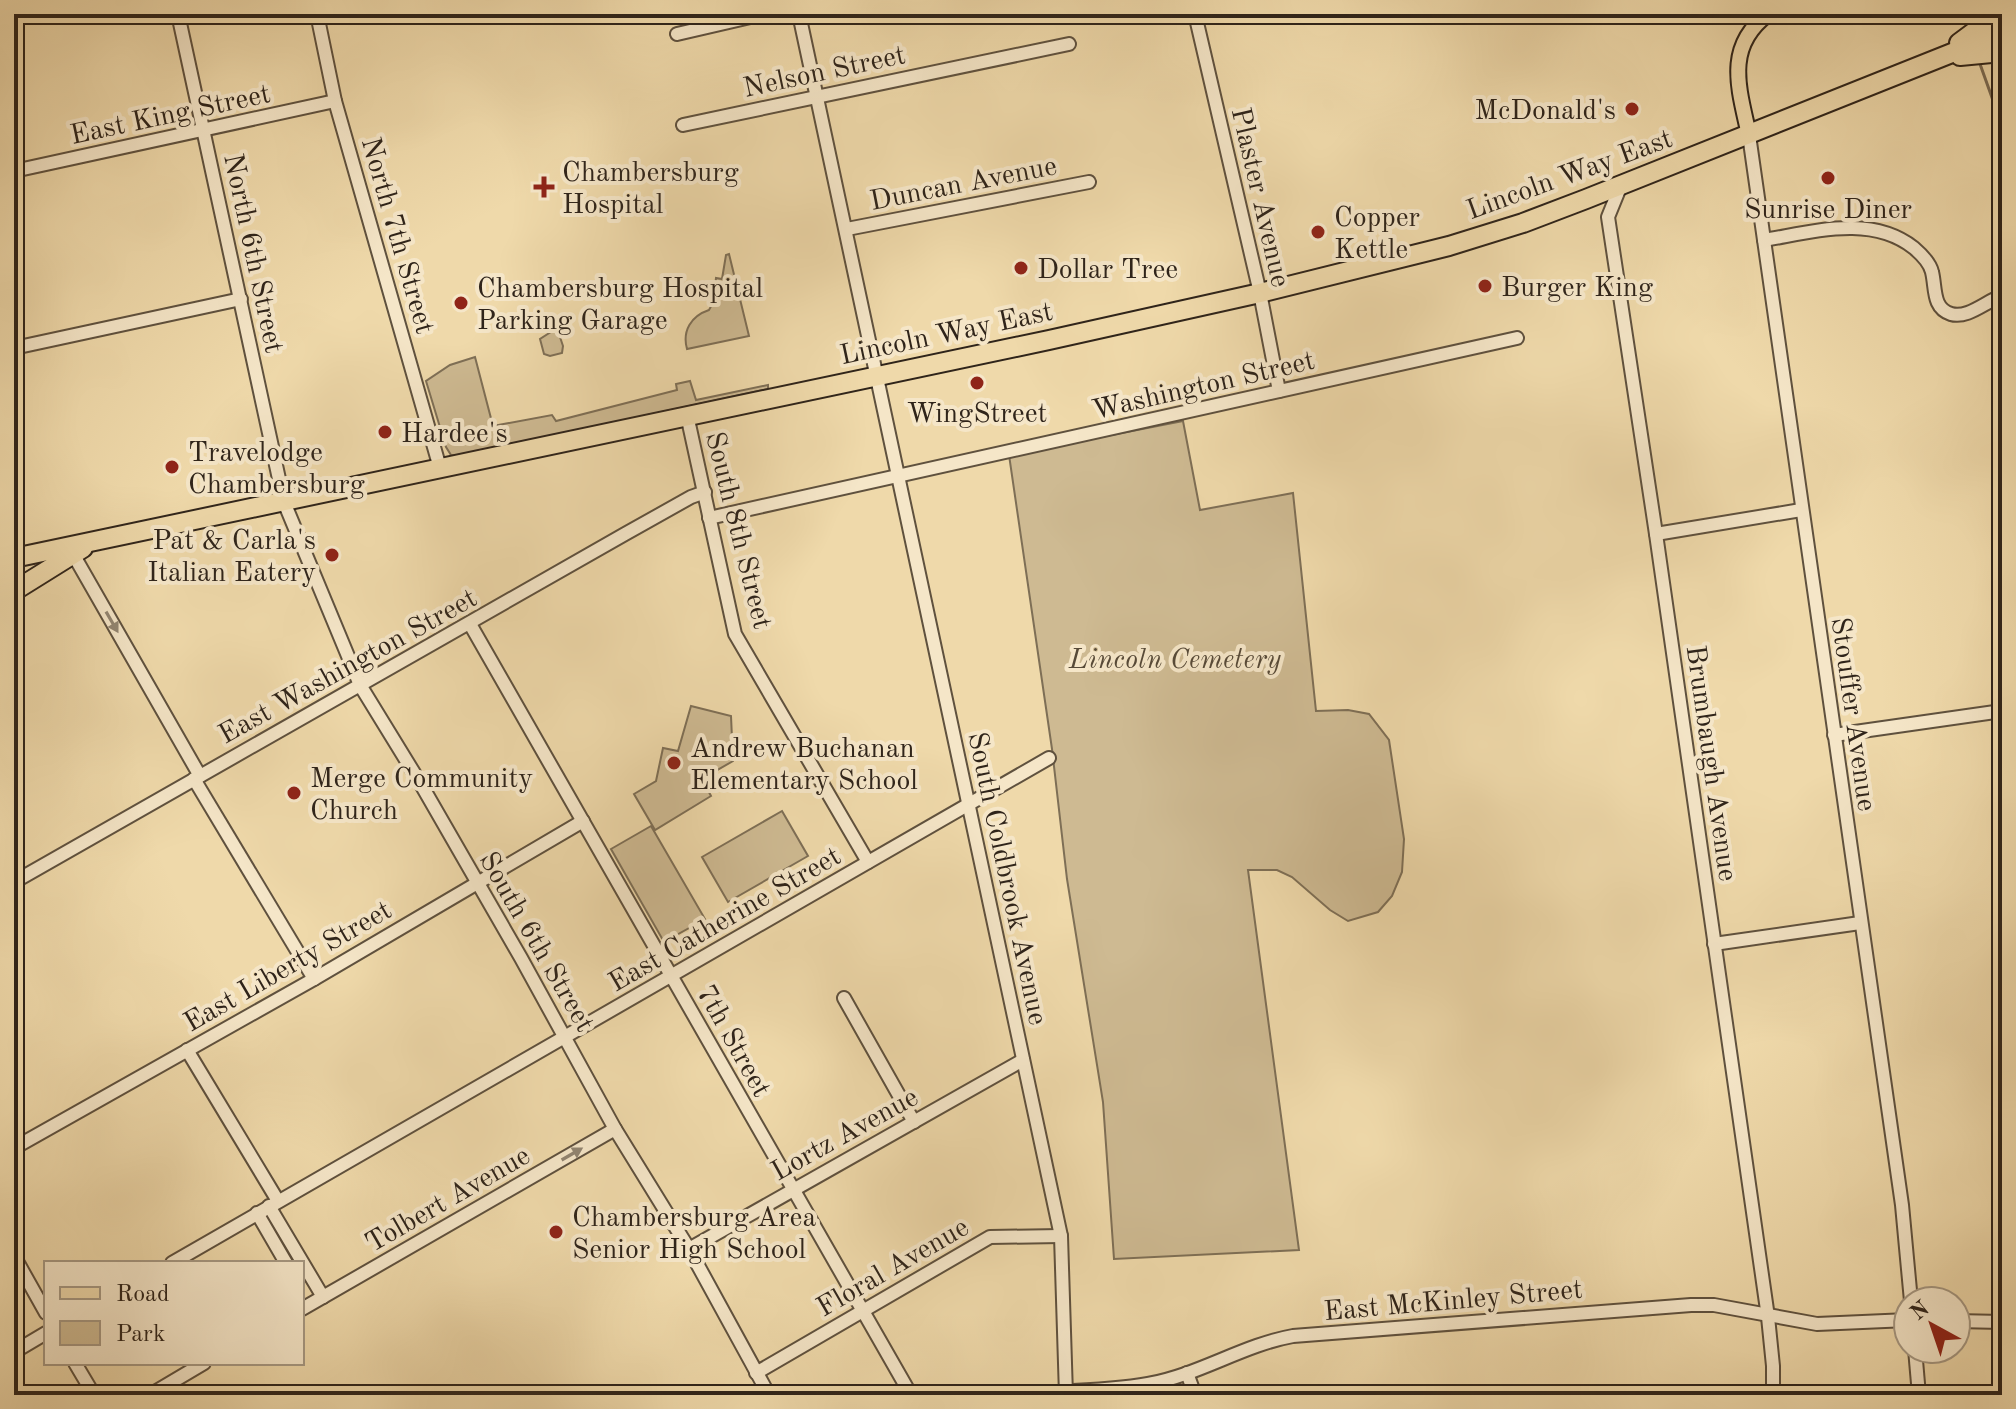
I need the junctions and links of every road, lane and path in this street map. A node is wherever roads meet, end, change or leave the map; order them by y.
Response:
1 (178, 14) edge
2 (317, 14) edge
3 (763, 14) edge
4 (799, 14) edge
5 (1195, 14) edge
6 (1768, 14) edge
7 (1998, 14) edge
8 (2002, 33) edge
9 (677, 34) dead end
10 (1069, 44) dead end
11 (2002, 52) edge
12 (1941, 57) junction
13 (819, 95) junction
14 (335, 101) junction
15 (683, 125) dead end
16 (204, 130) junction
17 (1749, 135) junction
18 (14, 171) edge
19 (1089, 182) dead end
20 (1621, 185) junction
21 (1586, 199) junction
22 (1608, 217) junction
23 (847, 229) junction
24 (1764, 240) junction
25 (1260, 293) junction
26 (2002, 296) edge
27 (241, 299) junction
28 (1517, 338) dead end
29 (14, 348) edge
30 (877, 375) junction
31 (1279, 391) junction
32 (687, 415) junction
33 (440, 468) junction
34 (900, 477) junction
35 (705, 492) junction
36 (284, 502) junction
37 (1801, 510) junction
38 (709, 518) junction
39 (1656, 534) junction
40 (93, 541) junction
41 (73, 554) junction
42 (14, 558) edge
43 (14, 567) edge
44 (19, 588) edge
45 (470, 624) junction
46 (360, 685) junction
47 (2002, 711) edge
48 (1834, 735) junction
49 (1049, 758) dead end
50 (197, 778) junction
51 (969, 804) junction
52 (583, 821) junction
53 (868, 862) junction
54 (14, 882) edge
55 (476, 883) junction
56 (1860, 923) junction
57 (1714, 944) junction
58 (671, 976) junction
59 (314, 979) junction
60 (844, 998) dead end
61 (566, 1036) junction
62 (187, 1050) junction
63 (1023, 1060) junction
64 (914, 1122) junction
65 (615, 1129) junction
66 (14, 1148) edge
67 (793, 1189) junction
68 (273, 1204) junction
69 (257, 1213) junction
70 (1061, 1236) junction
71 (689, 1249) junction
72 (14, 1256) edge
73 (175, 1261) edge
74 (285, 1261) edge
75 (304, 1261) edge
76 (304, 1262) edge
77 (1910, 1285) edge
78 (323, 1297) junction
79 (306, 1307) edge
80 (44, 1309) edge
81 (863, 1310) junction
82 (1768, 1317) junction
83 (1892, 1321) edge
84 (1972, 1321) edge
85 (2002, 1322) edge
86 (44, 1334) edge
87 (14, 1352) edge
88 (76, 1365) edge
89 (201, 1365) edge
90 (1916, 1365) edge
91 (756, 1373) junction
92 (1187, 1373) junction
93 (1066, 1393) edge
94 (94, 1395) edge
95 (150, 1395) edge
96 (769, 1395) edge
97 (911, 1395) edge
98 (1008, 1395) edge
99 (1195, 1395) edge
100 (1773, 1395) edge
101 (1919, 1395) edge

1 - 16 street, North 6th Street
2 - 14 street, North 7th Street
3 - 9 street
4 - 13 street, South Coldbrook Avenue
5 - 25 street, Plaster Avenue
6 - 17 main road
7 - 12 highway
8 - 12 highway, Lincoln Way East
10 - 13 street, Nelson Street
11 - 12 highway
12 - 17 highway, Lincoln Way East
13 - 15 street, Nelson Street
13 - 23 street, South Coldbrook Avenue
14 - 16 street, East King Street
14 - 33 street, North 7th Street
16 - 18 street, East King Street
16 - 27 street, North 6th Street
17 - 20 highway, Lincoln Way East
17 - 24 street, Stouffer Avenue
19 - 23 street, Duncan Avenue
20 - 21 highway, Lincoln Way East
20 - 22 street
21 - 22 street
21 - 25 highway, Lincoln Way East
22 - 39 street, Brumbaugh Avenue
23 - 30 street, South Coldbrook Avenue
24 - 26 street
24 - 37 street, Stouffer Avenue
25 - 30 highway, Lincoln Way East
25 - 31 street, Plaster Avenue
27 - 29 street
27 - 36 street, North 6th Street
28 - 31 street, Washington Street
30 - 32 highway, Lincoln Way East
30 - 34 street, South Coldbrook Avenue
31 - 34 street, Washington Street
32 - 33 highway, Lincoln Way East
32 - 35 street, South 8th Street
33 - 36 highway, Lincoln Way East
34 - 38 street, Washington Street
34 - 51 street, South Coldbrook Avenue
35 - 38 street, South 8th Street
35 - 45 street, East Washington Street
36 - 40 highway, Lincoln Way East
36 - 46 street, South 6th Street
37 - 39 street
37 - 48 street, Stouffer Avenue
38 - 53 street, South 8th Street
39 - 57 street, Brumbaugh Avenue
40 - 41 highway
40 - 42 highway, Lincoln Way East
41 - 44 highway
41 -> 50 street
43 - 44 highway
45 - 46 street, East Washington Street
45 - 52 street, 7th Street
46 - 50 street, East Washington Street
46 - 55 street, South 6th Street
47 - 48 street
48 - 56 street, Stouffer Avenue
49 - 51 street, East Catherine Street
50 - 54 street, East Washington Street
50 - 59 street
51 - 53 street, East Catherine Street
51 - 63 street, South Coldbrook Avenue
52 - 55 street, East Liberty Street
52 - 58 street, 7th Street
53 - 58 street, East Catherine Street
55 - 59 street, East Liberty Street
55 - 61 street, South 6th Street
56 - 57 street
56 - 77 street, Stouffer Avenue
57 - 82 street, Brumbaugh Avenue
58 - 61 street, East Catherine Street
58 - 67 street, 7th Street
59 - 62 street, East Liberty Street
60 - 64 street
61 - 65 street, South 6th Street
61 - 68 street, East Catherine Street
62 - 66 street, East Liberty Street
62 - 68 street
63 - 64 street, Lortz Avenue
63 - 70 street, South Coldbrook Avenue
64 - 67 street, Lortz Avenue
65 - 71 street, South 6th Street
78 -> 65 street, Tolbert Avenue
67 - 71 street, Lortz Avenue
67 - 81 street, 7th Street
68 - 69 street, East Catherine Street
68 - 75 street
69 - 73 street, East Catherine Street
69 - 74 street
70 - 81 street, Floral Avenue
70 - 93 street, South Coldbrook Avenue
71 - 91 street, South 6th Street
72 - 80 street
76 - 78 street
78 - 79 street, Tolbert Avenue
81 - 91 street, Floral Avenue
81 - 97 street, 7th Street
82 - 83 street, East McKinley Street
82 - 92 street, East McKinley Street
82 - 100 street, Brumbaugh Avenue
84 - 85 street
86 - 87 street
88 - 94 street
89 - 95 street
90 - 101 street
91 - 96 street, South 6th Street
92 - 93 street, East McKinley Street
92 - 99 street
93 - 98 street, East McKinley Street

